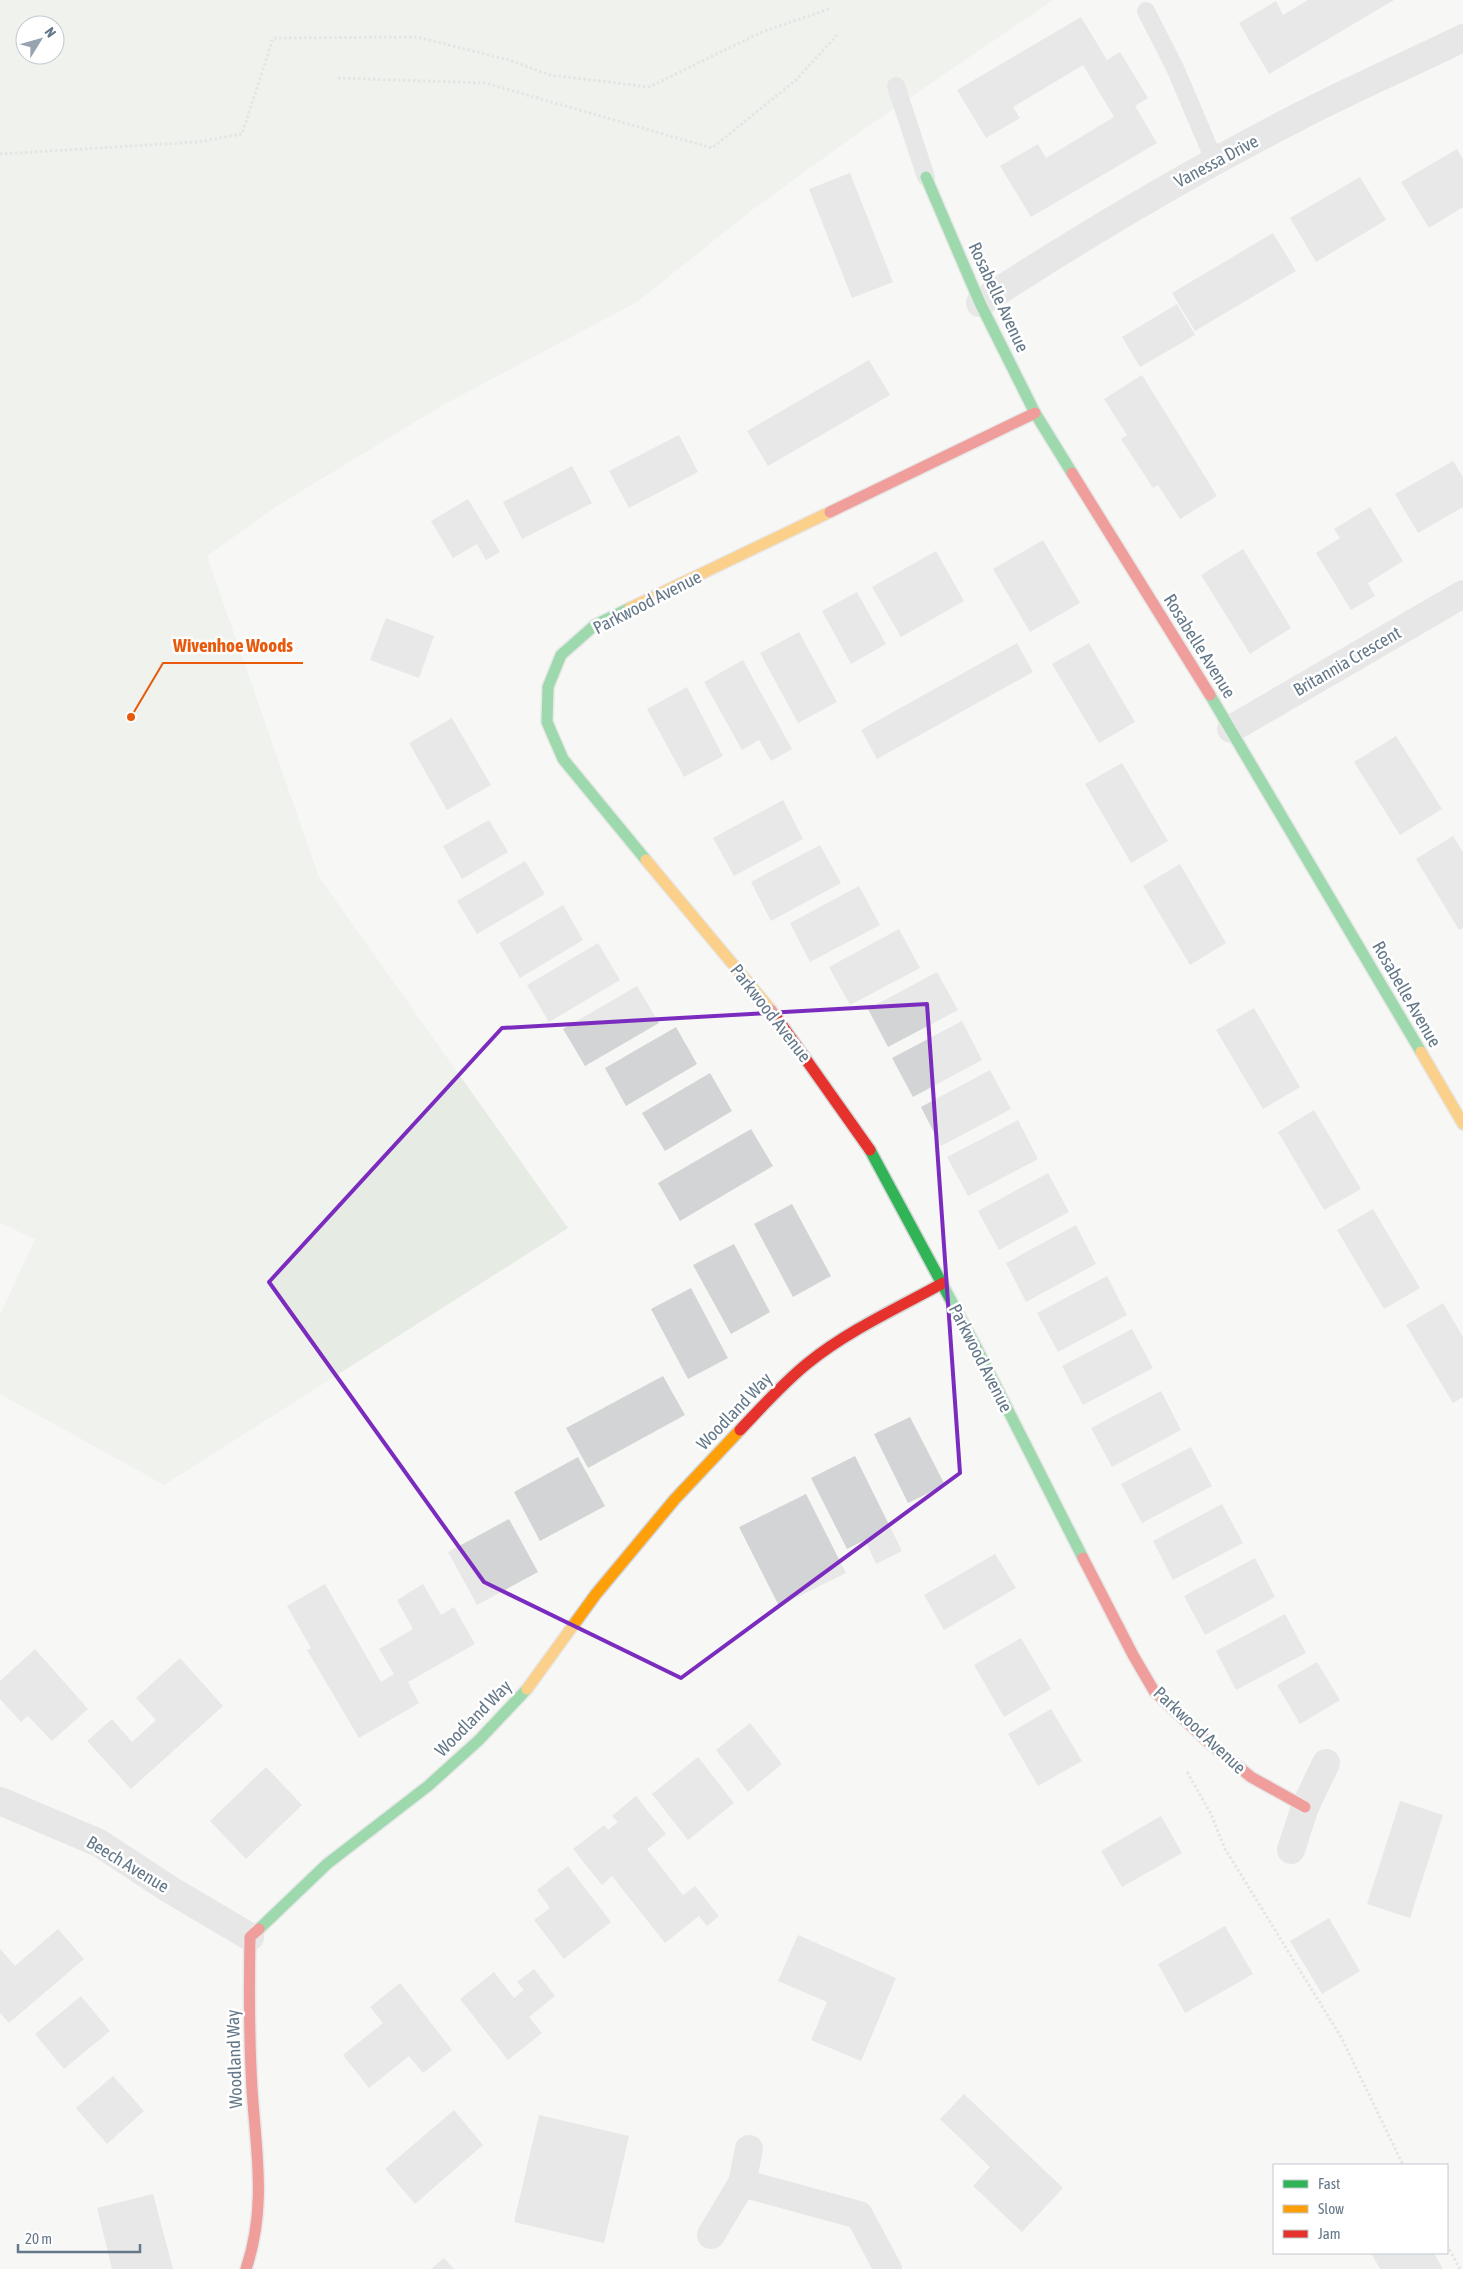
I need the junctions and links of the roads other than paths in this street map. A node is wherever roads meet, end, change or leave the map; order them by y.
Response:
1 (1146, 11) dead end
2 (1463, 38) edge
3 (896, 86) dead end
4 (1215, 162) junction
5 (926, 177) joint
6 (980, 303) junction
7 (1035, 413) junction
8 (1463, 594) edge
9 (1231, 729) junction
10 (1463, 1124) edge
11 (943, 1283) junction
12 (1326, 1763) dead end
13 (0, 1801) edge
14 (1305, 1807) junction
15 (1291, 1850) dead end
16 (250, 1937) junction
17 (749, 2149) dead end
18 (742, 2183) junction
19 (711, 2235) dead end
20 (246, 2269) edge
21 (888, 2269) edge

1 - 4 lane
2 - 4 street, Vanessa Drive
3 - 5 lane
4 - 6 street, Vanessa Drive
5 - 6 street, Rosabelle Avenue
6 - 7 street, Rosabelle Avenue
7 - 9 street, Rosabelle Avenue
7 - 11 street, Parkwood Avenue
8 - 9 street, Britannia Crescent
9 - 10 street, Rosabelle Avenue
11 - 14 street, Parkwood Avenue
11 - 16 street, Woodland Way
12 - 14 street
13 - 16 street, Beech Avenue
14 - 15 street
16 - 20 street, Woodland Way
17 - 18 street
18 - 19 street
18 - 21 street

